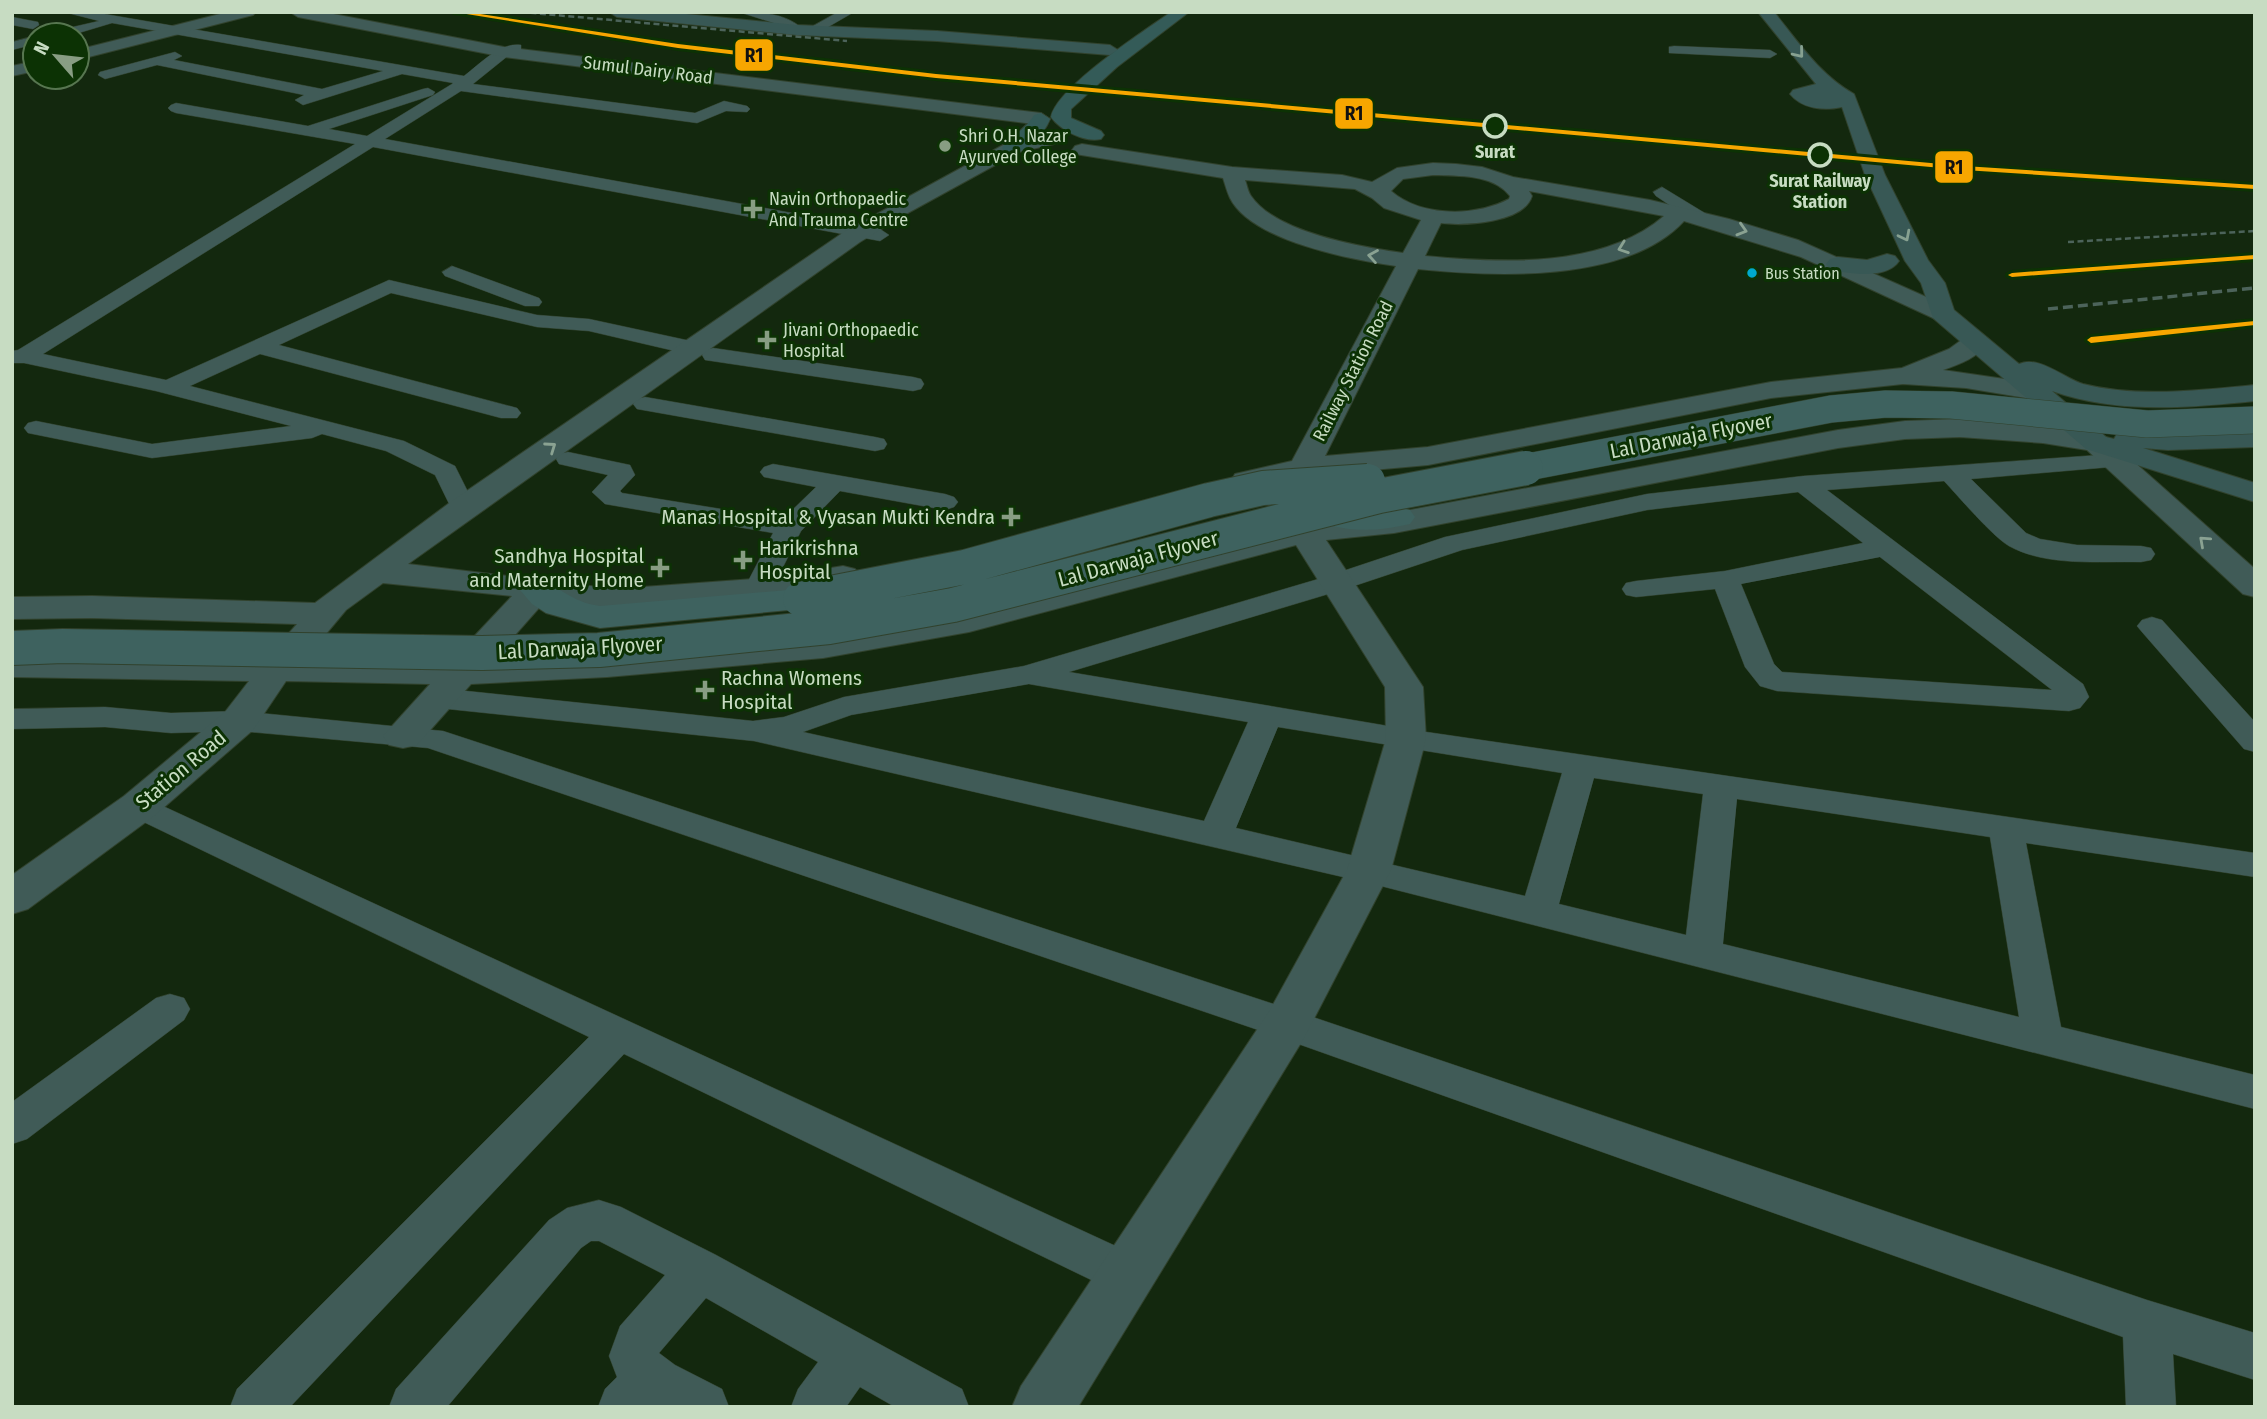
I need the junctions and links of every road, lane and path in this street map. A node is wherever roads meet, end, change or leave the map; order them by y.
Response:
1 (70, 12) edge
2 (228, 12) edge
3 (248, 12) edge
4 (298, 12) edge
5 (325, 12) edge
6 (617, 12) edge
7 (745, 12) edge
8 (848, 12) edge
9 (1154, 12) edge
10 (1181, 12) edge
11 (1766, 12) edge
12 (121, 19) junction
13 (91, 26) edge
14 (171, 29) junction
15 (804, 30) junction
16 (234, 40) junction
17 (1694, 41) dead end
18 (91, 49) edge
19 (510, 50) junction
20 (1674, 51) dead end
21 (1107, 56) junction
22 (156, 61) junction
23 (401, 69) junction
24 (105, 75) dead end
25 (462, 84) junction
26 (323, 94) junction
27 (1841, 96) junction
28 (176, 108) dead end
29 (742, 109) dead end
30 (241, 119) junction
31 (1833, 122) dead end
32 (309, 131) junction
33 (1070, 135) junction
34 (370, 141) junction
35 (1232, 173) junction
36 (1397, 174) junction
37 (1507, 182) junction
38 (1662, 192) dead end
39 (1380, 193) junction
40 (1434, 216) junction
41 (1691, 216) junction
42 (870, 233) junction
43 (1877, 238) dead end
44 (1887, 261) junction
45 (1410, 262) junction
46 (1838, 264) junction
47 (452, 272) dead end
48 (1940, 308) junction
49 (589, 325) junction
50 (1976, 342) junction
51 (257, 346) junction
52 (702, 352) junction
53 (18, 356) edge
54 (1903, 376) junction
55 (913, 384) dead end
56 (168, 388) junction
57 (2032, 391) junction
58 (2255, 393) edge
59 (645, 404) junction
60 (2255, 405) edge
61 (509, 413) dead end
62 (2255, 420) edge
63 (2147, 425) junction
64 (36, 428) dead end
65 (328, 429) junction
66 (2255, 438) edge
67 (2255, 443) edge
68 (875, 444) dead end
69 (2099, 446) junction
70 (568, 459) junction
71 (2255, 466) edge
72 (773, 472) dead end
73 (1951, 474) junction
74 (1302, 477) junction
75 (1385, 480) junction
76 (834, 483) junction
77 (1803, 484) junction
78 (2255, 493) edge
79 (945, 502) dead end
80 (463, 508) junction
81 (789, 528) junction
82 (1306, 533) junction
83 (1887, 547) junction
84 (2141, 554) dead end
85 (376, 572) junction
86 (446, 577) junction
87 (1725, 579) junction
88 (1335, 583) junction
89 (2255, 587) edge
90 (758, 589) junction
91 (1636, 589) dead end
92 (537, 590) junction
93 (12, 608) edge
94 (323, 614) junction
95 (2152, 626) dead end
96 (12, 627) edge
97 (12, 648) edge
98 (12, 666) edge
99 (275, 671) junction
100 (1028, 675) junction
101 (450, 685) junction
102 (1267, 715) junction
103 (12, 719) edge
104 (239, 721) junction
105 (753, 731) junction
106 (403, 736) junction
107 (1406, 738) junction
108 (2255, 742) edge
109 (1581, 765) junction
110 (1721, 786) junction
111 (139, 806) junction
112 (2006, 828) junction
113 (1215, 836) junction
114 (2255, 865) edge
115 (1369, 870) junction
116 (12, 898) edge
117 (1538, 912) junction
118 (1703, 954) junction
119 (170, 1009) dead end
120 (1287, 1024) junction
121 (618, 1033) junction
122 (2043, 1039) junction
123 (2255, 1092) edge
124 (12, 1126) edge
125 (415, 1240) junction
126 (700, 1270) junction
127 (1129, 1275) junction
128 (2147, 1323) junction
129 (852, 1357) junction
130 (2255, 1357) edge
131 (637, 1391) edge
132 (255, 1407) edge
133 (261, 1407) edge
134 (414, 1407) edge
135 (704, 1407) edge
136 (816, 1407) edge
137 (944, 1407) edge
138 (1044, 1407) edge
139 (2151, 1407) edge

1 - 12 street
2 - 14 street
3 - 14 street
4 - 19 street, Sumul Dairy Road
5 - 19 street
6 - 15 main road
7 - 15 street
8 - 15 street
9 - 21 main road
10 - 21 main road
11 -> 27 main road
12 - 13 street
12 - 14 street
14 - 16 street
14 - 18 street
15 - 21 main road
16 - 22 street
16 - 23 street
17 - 20 street
19 - 25 street
19 - 33 street, Sumul Dairy Road
21 - 33 main road
21 - 33 main road
22 - 24 street
22 - 26 street
23 - 25 street
23 - 26 street
25 - 29 street
25 - 32 street
25 - 34 street
26 - 30 street
27 - 31 main road
27 -> 48 main road
28 - 30 street
30 - 32 street
32 - 34 street
33 - 35 street
33 - 36 street
33 - 42 street
33 - 42 street
34 - 42 street
34 - 53 street
35 - 39 street
45 -> 35 street
36 - 37 street
36 - 39 street
37 - 40 street
37 - 41 street
38 - 41 street
39 - 40 street
40 - 45 street, Railway Station Road
41 -> 45 street
41 -> 46 street
42 - 52 street
43 - 44 main road
44 - 46 main road
44 - 48 main road
45 - 74 street, Railway Station Road
46 - 48 street
47 - 49 street
48 - 50 main road
49 - 51 street
49 - 52 street
50 - 54 street
50 - 57 main road
50 - 58 main road
51 - 56 street
51 - 61 street
52 - 55 street
52 - 59 street
80 -> 52 street, Station Road
53 - 56 street
54 - 57 street
54 - 74 street
56 - 65 street
57 - 69 main road
59 - 68 street
59 - 70 street
60 - 75 highway, Lal Darwaja Flyover
62 - 63 highway, Lal Darwaja Flyover, bridge
63 - 74 highway, bridge
63 - 97 highway, Lal Darwaja Flyover, bridge
64 - 65 street
65 - 80 street
66 - 69 main road
67 - 71 main road
69 - 73 street
69 - 78 main road
69 - 82 street
89 -> 69 street
70 - 81 street
70 - 86 street
72 - 76 street
73 - 77 street
73 - 84 street
74 - 82 street
74 - 90 street
75 - 92 highway, bridge
75 - 96 highway, Lal Darwaja Flyover, bridge
76 - 79 street
76 - 81 street
77 - 83 street
77 - 88 street
80 - 85 street, Station Road
81 - 90 street
82 - 88 street
82 - 101 street
83 - 87 street
83 - 87 street
85 - 86 street
85 - 94 street, Station Road
86 - 92 street
87 - 91 street
88 - 100 street
88 - 107 street
90 - 92 street
92 - 101 street
93 - 94 street
94 - 99 street, Station Road
95 - 108 street
98 - 99 street
99 - 101 street
99 - 104 street, Station Road
100 - 102 street
100 - 105 street
101 - 105 street
101 - 106 street
102 - 107 street
102 - 113 street
103 - 104 street
104 - 106 street
104 - 111 street, Station Road
105 - 113 street
106 - 120 street
107 - 109 street
107 - 115 street
109 - 110 street
109 - 117 street
110 - 112 street
110 - 118 street
111 - 116 street, Station Road
111 - 121 street
112 - 114 street
112 - 122 street
113 - 115 street
115 - 117 street
115 - 120 street
117 - 118 street
118 - 122 street
119 - 124 street
120 - 127 street
120 - 128 street
121 - 125 street
121 - 127 street
122 - 123 street
125 - 132 street
125 - 133 street
126 - 129 street
126 - 131 street
126 - 134 street
127 - 138 street
128 - 130 street
128 - 139 street
129 - 136 street
129 - 137 street
131 - 135 street

